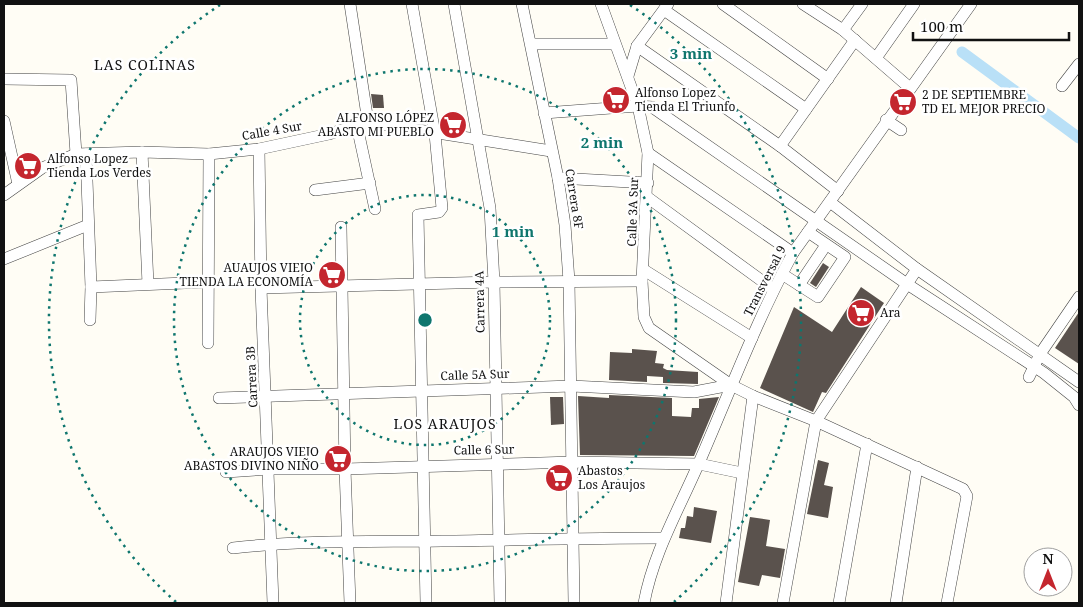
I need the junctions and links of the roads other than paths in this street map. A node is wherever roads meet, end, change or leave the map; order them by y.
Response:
1 (350, 4) edge
2 (412, 4) edge
3 (454, 4) edge
4 (522, 4) edge
5 (601, 4) edge
6 (723, 4) edge
7 (804, 4) edge
8 (862, 4) edge
9 (914, 4) edge
10 (971, 4) edge
11 (666, 7) edge
12 (843, 30) junction
13 (855, 40) junction
14 (532, 44) junction
15 (614, 44) junction
16 (637, 46) junction
17 (876, 58) junction
18 (1079, 64) edge
19 (628, 76) junction
20 (4, 78) edge
21 (828, 79) junction
22 (1062, 86) dead end
23 (910, 88) junction
24 (638, 106) junction
25 (806, 110) junction
26 (544, 113) junction
27 (886, 120) junction
28 (4, 121) edge
29 (362, 124) junction
30 (901, 130) dead end
31 (435, 134) junction
32 (478, 138) junction
33 (780, 146) junction
34 (258, 149) junction
35 (551, 151) junction
36 (142, 152) junction
37 (648, 153) junction
38 (81, 154) junction
39 (209, 154) junction
40 (558, 178) junction
41 (370, 183) junction
42 (648, 183) junction
43 (18, 184) junction
44 (315, 190) dead end
45 (838, 190) junction
46 (4, 195) edge
47 (647, 197) junction
48 (830, 202) junction
49 (375, 209) dead end
50 (816, 220) junction
51 (88, 224) junction
52 (341, 227) dead end
53 (808, 232) junction
54 (826, 245) junction
55 (793, 253) junction
56 (4, 259) edge
57 (917, 269) junction
58 (782, 274) junction
59 (643, 276) junction
60 (569, 281) junction
61 (208, 282) junction
62 (494, 282) junction
63 (148, 284) junction
64 (906, 284) junction
65 (418, 285) junction
66 (799, 285) junction
67 (91, 287) junction
68 (342, 287) junction
69 (261, 288) junction
70 (774, 289) junction
71 (1079, 297) edge
72 (90, 320) dead end
73 (752, 338) junction
74 (208, 343) dead end
75 (1040, 354) junction
76 (1031, 372) junction
77 (1079, 382) edge
78 (731, 385) junction
79 (571, 386) junction
80 (495, 388) junction
81 (421, 391) junction
82 (345, 394) junction
83 (266, 396) junction
84 (753, 396) junction
85 (218, 398) dead end
86 (1079, 405) edge
87 (816, 421) junction
88 (867, 444) junction
89 (573, 462) junction
90 (498, 464) junction
91 (698, 464) junction
92 (421, 466) junction
93 (917, 467) junction
94 (269, 469) junction
95 (344, 470) junction
96 (226, 472) dead end
97 (742, 473) junction
98 (574, 537) junction
99 (663, 538) junction
100 (498, 540) junction
101 (425, 541) junction
102 (348, 542) junction
103 (271, 544) junction
104 (233, 548) dead end
105 (273, 603) edge
106 (350, 603) edge
107 (426, 603) edge
108 (500, 603) edge
109 (574, 603) edge
110 (644, 603) edge
111 (726, 603) edge
112 (783, 603) edge
113 (839, 603) edge
114 (896, 603) edge
115 (947, 603) edge

1 - 29 street
2 - 31 street
3 - 32 street, Carrera 4A
4 - 14 street, Carrera 8F
5 - 15 street, Calle 3A Sur
6 - 21 street
7 - 12 street
8 - 12 street
9 - 17 street
10 - 23 street, Transversal 9
11 - 16 street
11 - 25 street
12 - 13 street
13 - 17 street
13 - 21 street
14 - 15 street
14 - 26 street, Carrera 8F
15 - 19 street, Calle 3A Sur
16 - 19 street
16 - 33 street
17 - 23 street
18 - 22 street
19 - 24 street, Calle 3A Sur
20 - 38 street
21 - 25 street
23 - 27 street, Transversal 9
24 - 26 street
24 - 37 street, Calle 3A Sur
24 - 50 street
25 - 33 street
26 - 35 street, Carrera 8F
27 - 30 street
27 - 45 street, Transversal 9
28 - 43 street
29 - 31 street, Calle 4 Sur
29 - 34 street, Calle 4 Sur
29 - 41 street
31 - 32 street, Calle 4 Sur
31 - 65 street
32 - 35 street, Calle 4 Sur
32 - 62 street, Carrera 4A
33 - 45 street
34 - 39 street, Calle 4 Sur
34 - 69 street, Carrera 3B
35 - 40 street, Carrera 8F
36 - 38 street, Calle 4 Sur
36 - 39 street, Calle 4 Sur
36 - 63 street
37 - 42 street, Calle 3A Sur
37 - 55 street
38 - 43 street, Calle 4 Sur
38 - 51 street
39 - 61 street
40 - 42 street
40 - 60 street, Carrera 8F
41 - 44 street
41 - 49 street
42 - 47 street, Calle 3A Sur
43 - 46 street, Calle 4 Sur
45 - 48 street, Transversal 9
47 - 59 street, Calle 3A Sur
47 - 70 street
48 - 50 street, Transversal 9
48 - 57 street
50 - 53 street, Transversal 9
50 - 64 street
51 - 56 street
51 - 67 street
52 - 68 street
53 - 54 street
53 - 55 street, Transversal 9
54 - 66 street
54 - 66 street
55 - 58 street, Transversal 9
57 - 64 street
57 - 75 street
58 - 66 street
58 - 70 street, Transversal 9
59 - 60 street
59 - 73 street
59 - 78 street, Calle 3A Sur
60 - 62 street
60 - 79 street, Carrera 8F
61 - 63 street
61 - 74 street
62 - 65 street
62 - 80 street, Carrera 4A
63 - 67 street
64 - 76 street
64 - 87 street
65 - 68 street
65 - 81 street
67 - 72 street
68 - 69 street
68 - 82 street
69 - 83 street, Carrera 3B
70 - 73 street, Transversal 9
71 - 75 street
73 - 78 street, Transversal 9
75 - 76 street
75 - 77 street
76 - 86 street
78 - 79 street, Calle 5A Sur
78 - 84 street, Calle 3A Sur
78 - 91 street, Transversal 9
79 - 80 street, Calle 5A Sur
79 - 89 street, Carrera 8F
80 - 81 street, Calle 5A Sur
80 - 90 street, Carrera 4A
81 - 82 street, Calle 5A Sur
81 - 92 street
82 - 83 street, Calle 5A Sur
82 - 95 street
83 - 85 street, Calle 5A Sur
83 - 94 street, Carrera 3B
84 - 87 street, Calle 3A Sur
84 - 97 street
87 - 88 street, Calle 3A Sur
87 - 112 street
88 - 93 street, Calle 3A Sur
88 - 113 street
89 - 90 street, Calle 6 Sur
89 - 91 street, Calle 6 Sur
89 - 98 street, Carrera 8F
90 - 92 street, Calle 6 Sur
90 - 100 street, Carrera 4A
91 - 97 street, Calle 6 Sur
91 - 99 street, Transversal 9
92 - 95 street, Calle 6 Sur
92 - 101 street
93 - 114 street
93 - 115 street, Calle 3A Sur
94 - 95 street, Calle 6 Sur
94 - 96 street, Calle 6 Sur
94 - 103 street, Carrera 3B
95 - 102 street
97 - 111 street
98 - 99 street
98 - 100 street
98 - 109 street, Carrera 8F
99 - 110 street, Transversal 9
100 - 101 street
100 - 108 street, Carrera 4A
101 - 102 street
101 - 107 street
102 - 103 street
102 - 106 street
103 - 104 street
103 - 105 street, Carrera 3B

